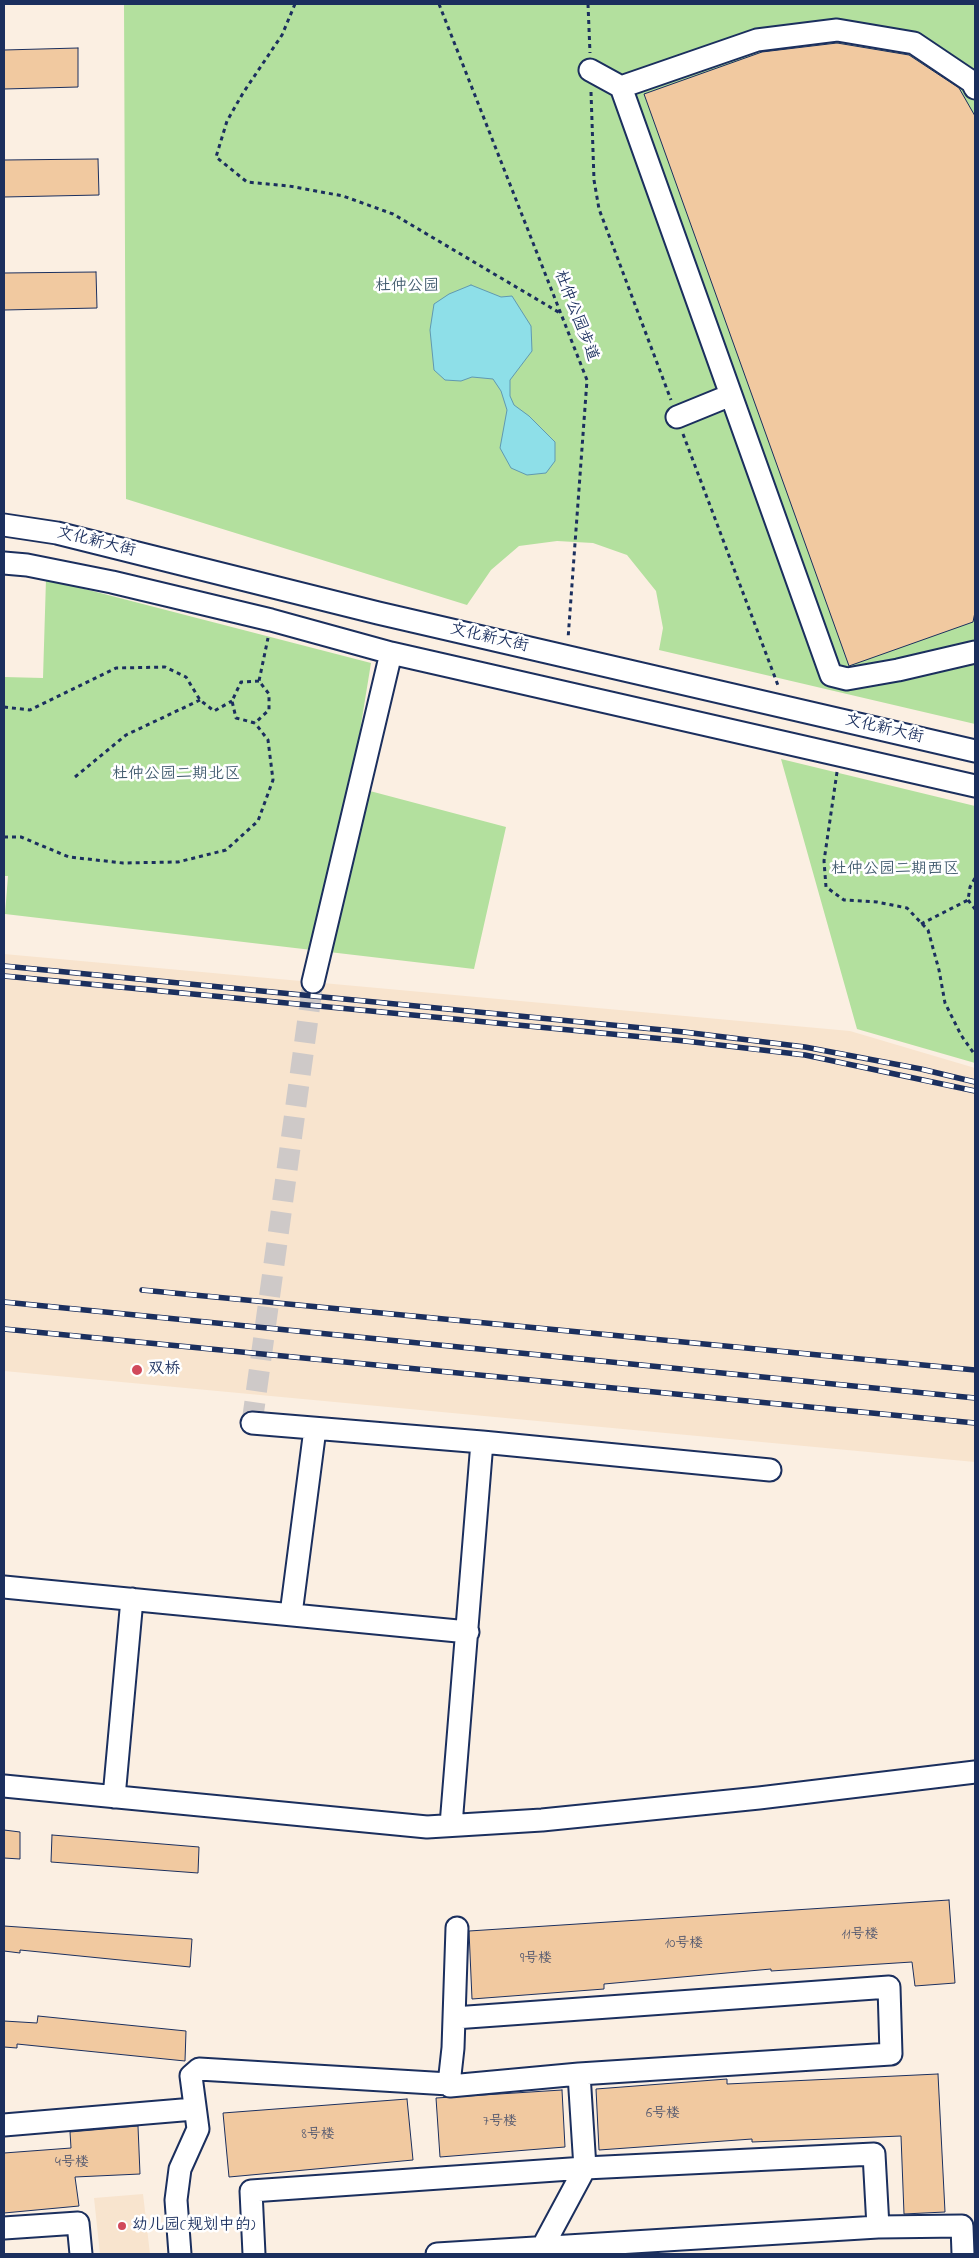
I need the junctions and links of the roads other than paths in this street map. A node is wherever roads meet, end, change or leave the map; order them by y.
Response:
1 (590, 70) road end
2 (621, 87) junction
3 (975, 88) edge
4 (731, 395) junction
5 (677, 417) road end
6 (4, 525) edge
7 (4, 563) edge
8 (975, 652) edge
9 (391, 653) junction
10 (975, 751) edge
11 (975, 786) edge
12 (313, 982) tunnel mouth
13 (252, 1423) dead end
14 (315, 1429) junction
15 (482, 1442) junction
16 (770, 1470) dead end
17 (4, 1587) edge
18 (132, 1599) junction
19 (291, 1614) junction
20 (468, 1632) junction
21 (975, 1772) edge
22 (4, 1786) edge
23 (114, 1797) junction
24 (451, 1825) junction
25 (456, 1928) dead end
26 (454, 2018) junction
27 (579, 2074) junction
28 (449, 2084) junction
29 (194, 2109) junction
30 (4, 2125) edge
31 (585, 2168) junction
32 (878, 2227) junction
33 (4, 2228) edge
34 (543, 2251) edge
35 (81, 2254) edge
36 (180, 2254) edge
37 (254, 2254) edge
38 (437, 2254) edge
39 (963, 2254) edge

1 - 2 street
2 - 3 street
2 - 4 street
4 - 5 street
4 - 8 street
6 - 10 street, 文化新大街
7 - 9 street, 文化新大街
9 - 11 street, 文化新大街
9 - 12 street
13 - 14 street
14 - 15 street
14 - 19 street
15 - 16 street
15 - 20 street
17 - 18 street
18 - 19 street
18 - 23 street
19 - 20 street
20 - 24 street
21 - 24 street
22 - 23 street
23 - 24 street
25 - 26 street
26 - 27 street
26 - 28 street
27 - 28 street
27 - 31 street
28 - 29 street
29 - 30 street
29 - 36 street
31 - 32 street
31 - 34 street
31 - 37 street
32 - 34 street
32 - 39 street
33 - 35 street
34 - 38 street

